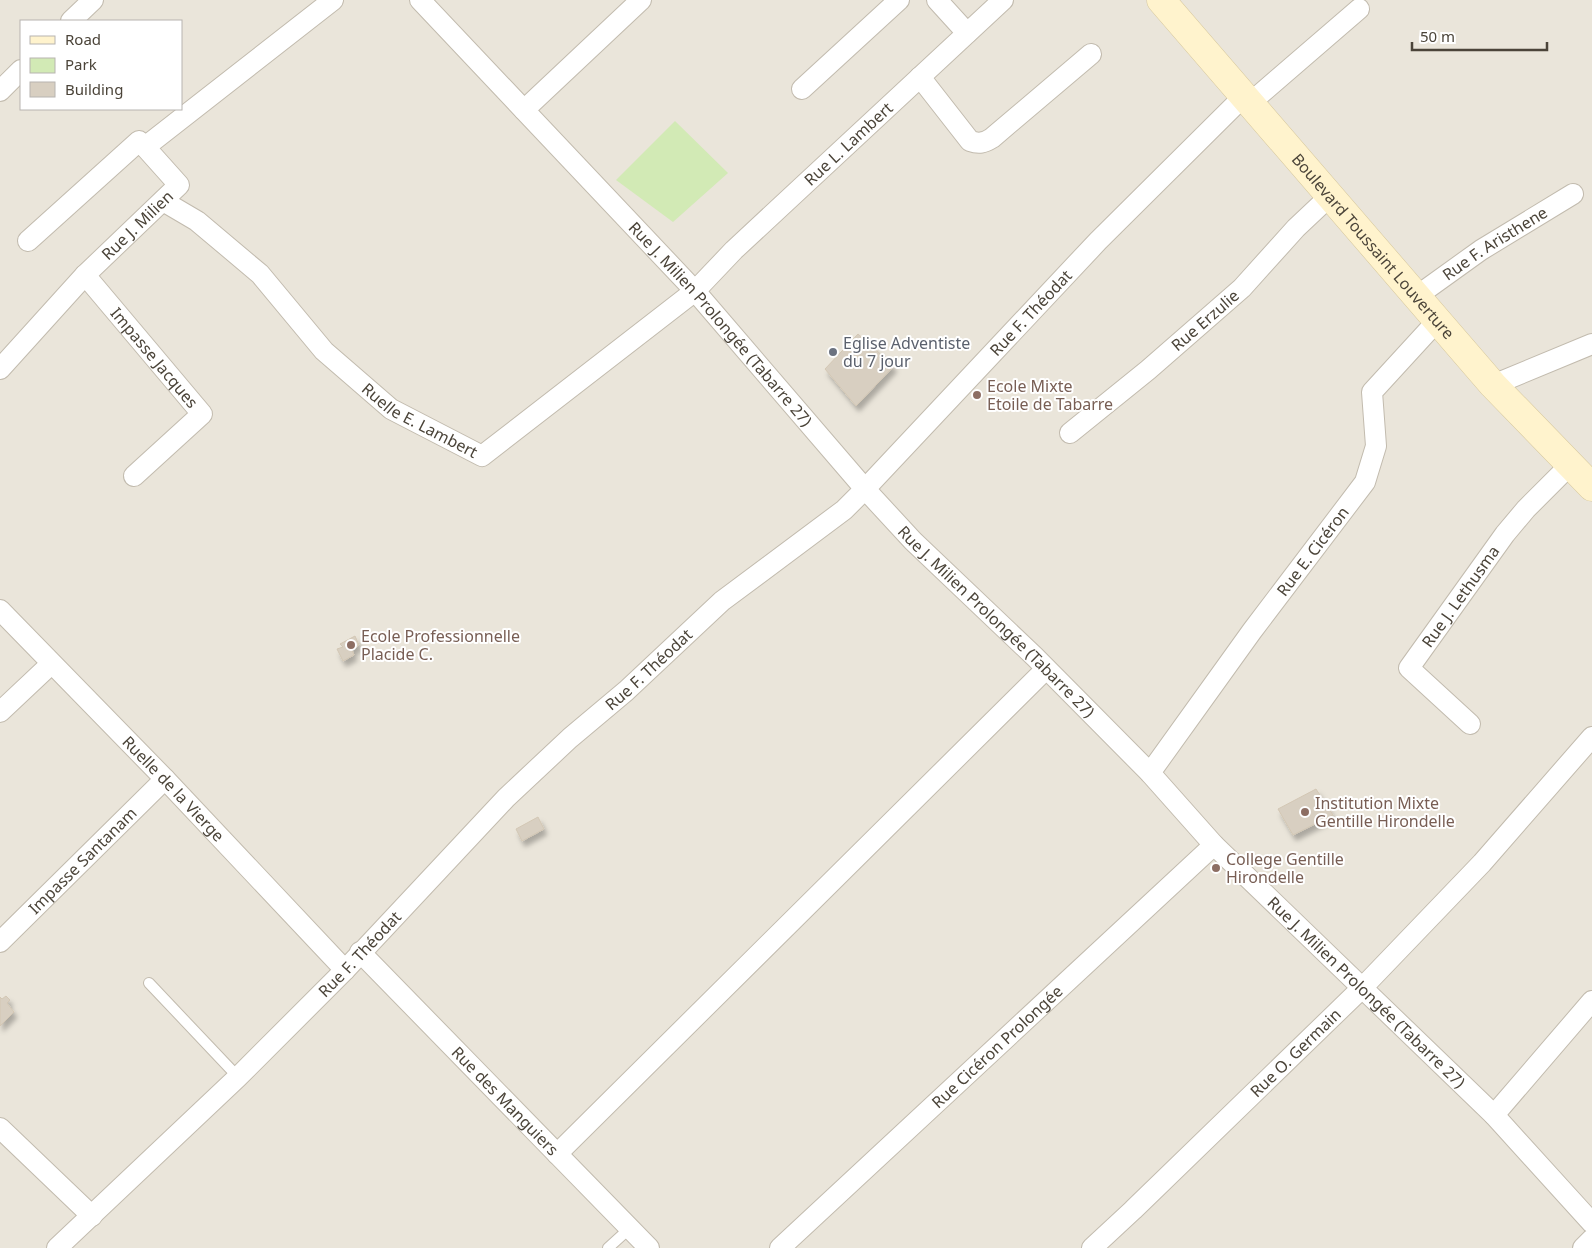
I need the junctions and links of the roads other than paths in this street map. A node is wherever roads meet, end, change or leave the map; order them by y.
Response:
1 (93, 0) edge
2 (333, 0) edge
3 (420, 0) edge
4 (641, 0) edge
5 (899, 0) edge
6 (937, 0) edge
7 (1003, 0) edge
8 (1161, 0) edge
9 (1359, 9) dead end
10 (72, 20) edge
11 (967, 33) junction
12 (1091, 54) dead end
13 (20, 71) edge
14 (920, 78) junction
15 (802, 89) dead end
16 (0, 91) edge
17 (1247, 100) junction
18 (524, 110) junction
19 (145, 147) junction
20 (1573, 194) dead end
21 (1330, 196) junction
22 (163, 201) junction
23 (28, 242) dead end
24 (85, 275) junction
25 (696, 291) junction
26 (1417, 296) junction
27 (1438, 320) junction
28 (1592, 344) edge
29 (0, 369) edge
30 (1493, 385) junction
31 (1070, 434) dead end
32 (1570, 465) junction
33 (134, 476) dead end
34 (1592, 486) edge
35 (865, 489) junction
36 (0, 610) edge
37 (51, 664) junction
38 (1046, 669) junction
39 (0, 712) edge
40 (1470, 724) dead end
41 (1592, 737) edge
42 (1150, 773) junction
43 (165, 779) junction
44 (1214, 845) junction
45 (0, 942) edge
46 (360, 952) junction
47 (345, 970) junction
48 (149, 983) dead end
49 (1362, 988) junction
50 (1592, 1001) edge
51 (238, 1077) junction
52 (1494, 1116) junction
53 (0, 1128) edge
54 (557, 1154) junction
55 (92, 1216) junction
56 (1592, 1223) edge
57 (630, 1228) junction
58 (1592, 1239) edge
59 (57, 1248) edge
60 (608, 1248) edge
61 (649, 1248) edge
62 (780, 1248) edge
63 (1092, 1248) edge
64 (1583, 1248) edge

1 - 10 street
2 - 19 street
3 - 18 street, Rue J. Milien Prolongée (Tabarre 27)
4 - 18 street
5 - 15 street
6 - 11 street
7 - 11 street, Rue L. Lambert
8 - 17 main road, Boulevard Toussaint Louverture
9 - 17 street, Rue F. Théodat
11 - 14 street, Rue L. Lambert
12 - 14 street
13 - 16 street
14 - 25 street, Rue L. Lambert
17 - 21 main road, Boulevard Toussaint Louverture
17 - 35 street, Rue F. Théodat
18 - 25 street, Rue J. Milien Prolongée (Tabarre 27)
19 - 22 street, Rue J. Milien
19 - 23 street
20 - 26 street, Rue F. Aristhene
21 - 26 main road, Boulevard Toussaint Louverture
21 - 31 street, Rue Erzulie
22 - 24 street, Rue J. Milien
22 - 25 street, Ruelle E. Lambert
24 - 29 street, Rue J. Milien
24 - 33 street, Impasse Jacques
25 - 35 street, Rue J. Milien Prolongée (Tabarre 27)
26 - 27 main road, Boulevard Toussaint Louverture
27 - 30 main road, Boulevard Toussaint Louverture
27 - 42 street, Rue E. Cicéron
28 - 30 street
30 - 32 main road, Boulevard Toussaint Louverture
32 - 34 main road, Boulevard Toussaint Louverture
32 - 40 street, Rue J. Lethusma
35 - 38 street, Rue J. Milien Prolongée (Tabarre 27)
35 - 46 street, Rue F. Théodat
36 - 37 street, Ruelle de la Vierge
37 - 39 street
37 - 43 street, Ruelle de la Vierge
38 - 42 street, Rue J. Milien Prolongée (Tabarre 27)
38 - 54 street
41 - 49 street, Rue O. Germain
42 - 44 street, Rue J. Milien Prolongée (Tabarre 27)
43 - 45 street, Impasse Santanam
43 - 47 street, Ruelle de la Vierge
44 - 49 street, Rue J. Milien Prolongée (Tabarre 27)
44 - 62 street, Rue Cicéron Prolongée
46 - 47 street, Rue F. Théodat
46 - 54 street, Rue des Manguiers
47 - 51 street, Rue F. Théodat
48 - 51 lane
49 - 52 street, Rue J. Milien Prolongée (Tabarre 27)
49 - 63 street, Rue O. Germain
50 - 52 street
51 - 55 street, Rue F. Théodat
52 - 56 street, Rue J. Milien Prolongée (Tabarre 27)
53 - 55 street
54 - 57 street, Rue des Manguiers
55 - 59 street, Rue F. Théodat
57 - 60 lane
57 - 61 street, Rue des Manguiers
58 - 64 street

